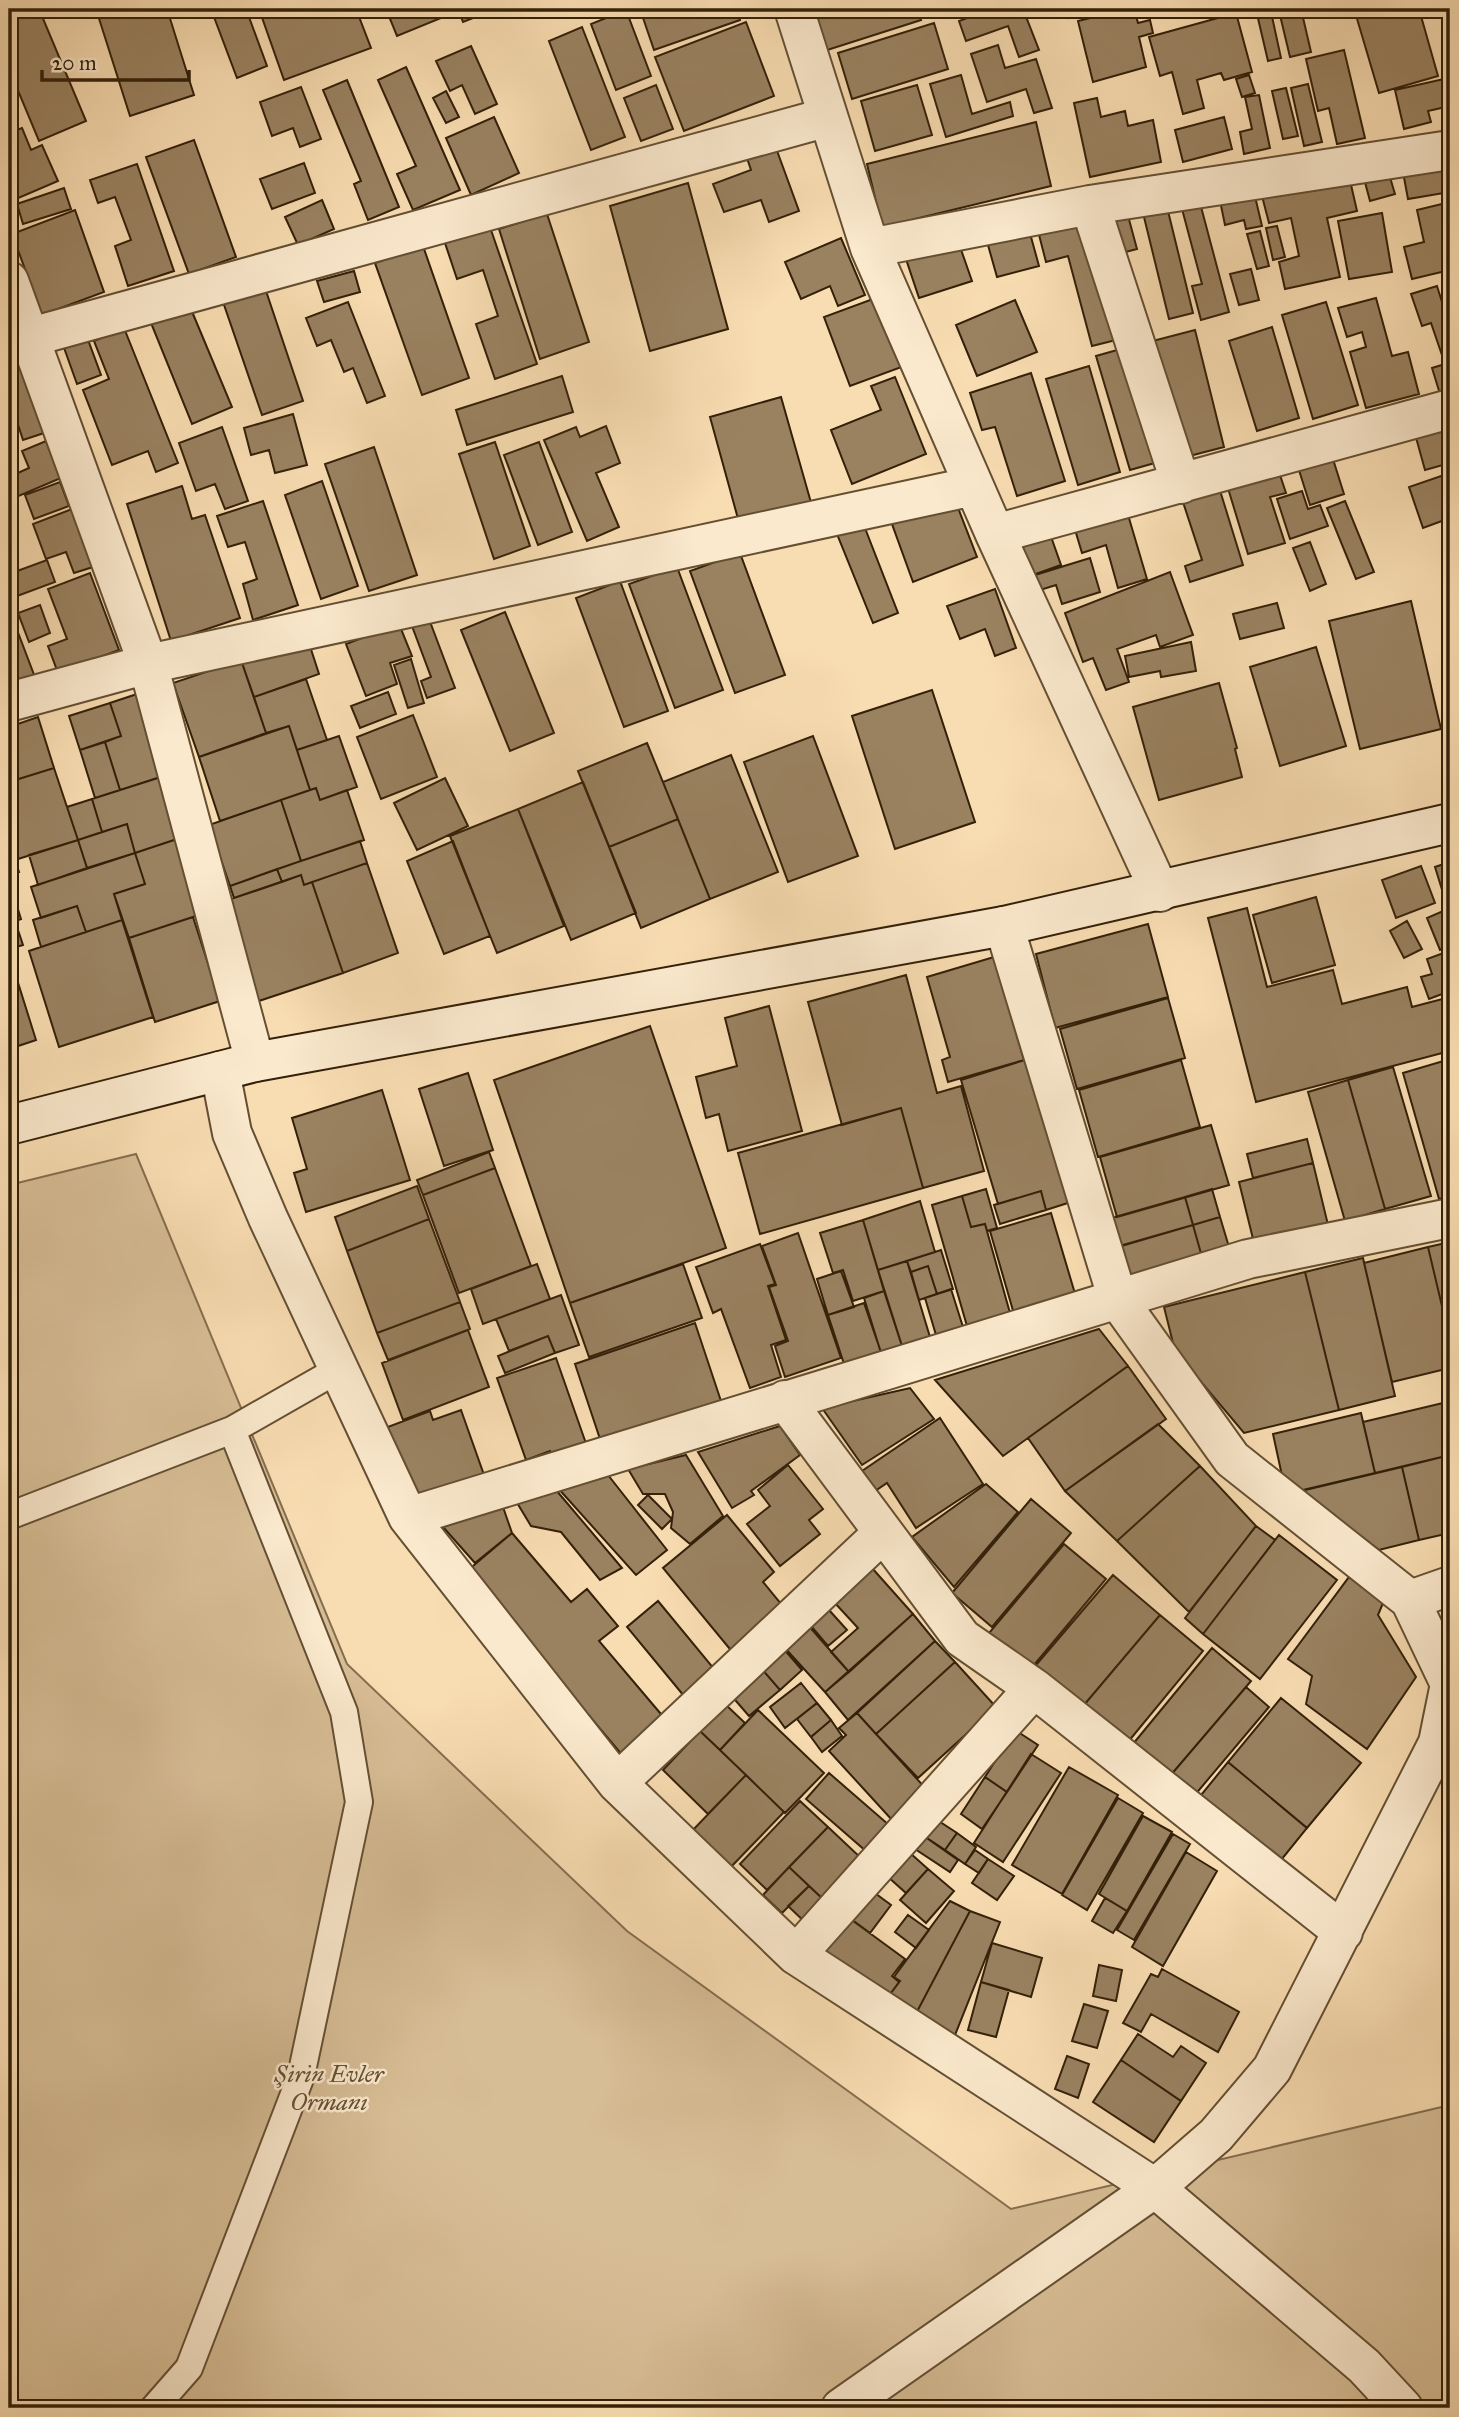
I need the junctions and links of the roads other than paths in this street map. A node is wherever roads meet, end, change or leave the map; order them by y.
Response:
1 (794, 9) edge
2 (828, 117) junction
3 (1450, 150) edge
4 (1090, 205) junction
5 (870, 248) junction
6 (9, 281) edge
7 (18, 340) edge
8 (1450, 410) edge
9 (1181, 484) junction
10 (974, 486) junction
11 (995, 534) junction
12 (148, 664) junction
13 (9, 702) edge
14 (1450, 823) edge
15 (1160, 892) junction
16 (1004, 926) junction
17 (237, 1066) junction
18 (9, 1125) edge
19 (1450, 1218) edge
20 (1118, 1300) junction
21 (339, 1369) junction
22 (785, 1400) junction
23 (232, 1430) junction
24 (9, 1516) edge
25 (408, 1517) junction
26 (883, 1534) junction
27 (1450, 1586) edge
28 (1410, 1600) junction
29 (1034, 1688) junction
30 (617, 1783) junction
31 (1343, 1932) junction
32 (796, 1955) junction
33 (1155, 2188) junction
34 (154, 2408) edge
35 (841, 2408) edge
36 (1403, 2408) edge

1 - 2 street
2 - 5 street
2 - 7 street
3 - 4 street
4 - 5 street
4 - 9 street
5 - 10 street
6 - 7 street
7 - 12 street
8 - 9 street
9 - 11 street
10 - 11 street
10 - 12 street
11 - 15 street
12 - 13 street
12 - 17 street
14 - 15 street
15 - 16 street
16 - 17 street
16 - 20 street
17 - 18 street
17 - 21 street
19 - 20 street
20 - 22 street
20 - 28 street
21 - 23 lane
21 - 25 street
22 - 25 street
22 - 26 street
23 - 24 lane
23 - 34 lane
25 - 30 street
26 - 29 street
26 - 30 street
27 - 28 street
28 - 31 street
29 - 31 street
29 - 32 street
30 - 32 street
31 - 33 street
32 - 33 street
33 - 35 street
33 - 36 street

